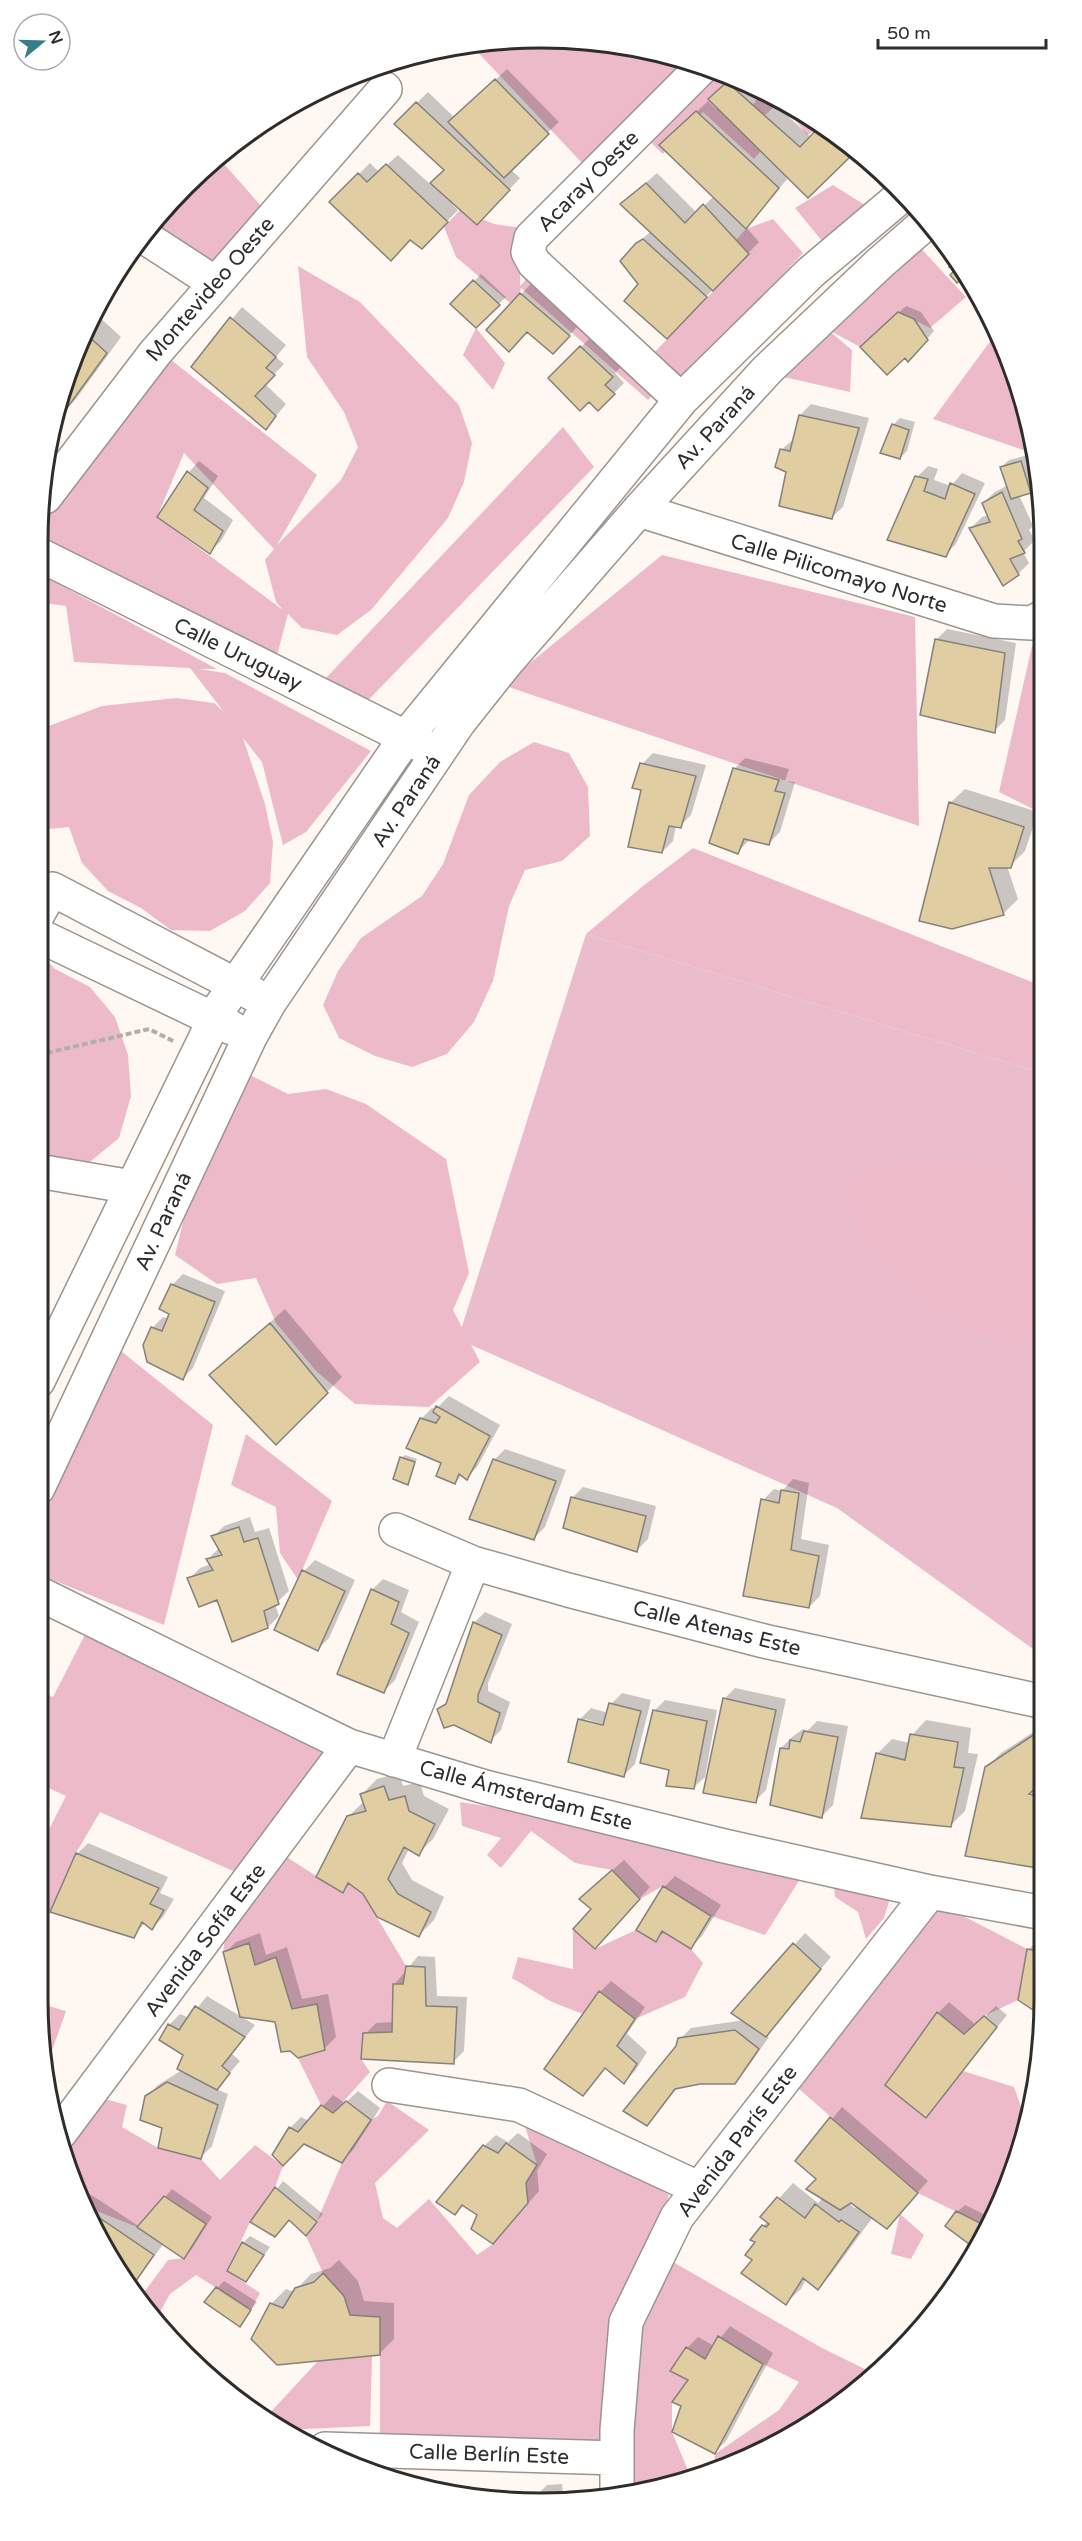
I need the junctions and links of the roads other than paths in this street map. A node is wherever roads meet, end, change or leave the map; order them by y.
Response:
1 (696, 73) edge
2 (386, 89) dead end
3 (896, 199) edge
4 (921, 227) edge
5 (150, 241) edge
6 (215, 283) junction
7 (681, 400) junction
8 (51, 489) edge
9 (639, 510) junction
10 (48, 559) edge
11 (1034, 627) edge
12 (406, 737) junction
13 (438, 754) junction
14 (48, 896) edge
15 (48, 940) edge
16 (235, 984) junction
17 (269, 1003) junction
18 (214, 1019) junction
19 (250, 1037) junction
20 (48, 1174) edge
21 (132, 1187) junction
22 (48, 1360) edge
23 (48, 1467) edge
24 (396, 1530) dead end
25 (473, 1563) junction
26 (48, 1598) edge
27 (1034, 1700) edge
28 (349, 1746) junction
29 (394, 1760) junction
30 (930, 1892) junction
31 (1034, 1911) edge
32 (389, 2085) dead end
33 (65, 2127) edge
34 (698, 2188) junction
35 (340, 2449) edge
36 (617, 2458) junction
37 (617, 2487) edge

1 - 7 street, Acaray Oeste
2 - 6 street, Montevideo Oeste
3 - 7 street, Av. Paraná
4 - 9 street, Av. Paraná
5 - 6 street
6 - 8 street, Montevideo Oeste
7 - 12 street, Av. Paraná
9 - 11 street, Calle Pilicomayo Norte
9 - 13 street, Av. Paraná
10 - 12 street, Calle Uruguay
12 - 13 street, Calle Uruguay
12 - 16 street, Av. Paraná
13 - 17 street, Av. Paraná
14 - 16 street
15 - 18 street
16 - 17 street
16 - 18 street, Av. Paraná
17 - 19 street, Av. Paraná
18 - 19 street
18 - 21 street, Av. Paraná
19 - 23 street, Av. Paraná
20 - 21 street
21 - 22 street, Av. Paraná
24 - 25 street, Calle Atenas Este
25 - 27 street, Calle Atenas Este
25 - 29 street
26 - 28 street, Calle Ámsterdam Este
28 - 29 street, Calle Ámsterdam Este
28 - 33 street, Avenida Sofía Este
29 - 30 street, Calle Ámsterdam Este
30 - 31 street, Calle Ámsterdam Este
30 - 34 street, Avenida París Este
32 - 34 street
34 - 36 street, Avenida París Este
35 - 36 street, Calle Berlín Este
36 - 37 street, Avenida París Este

